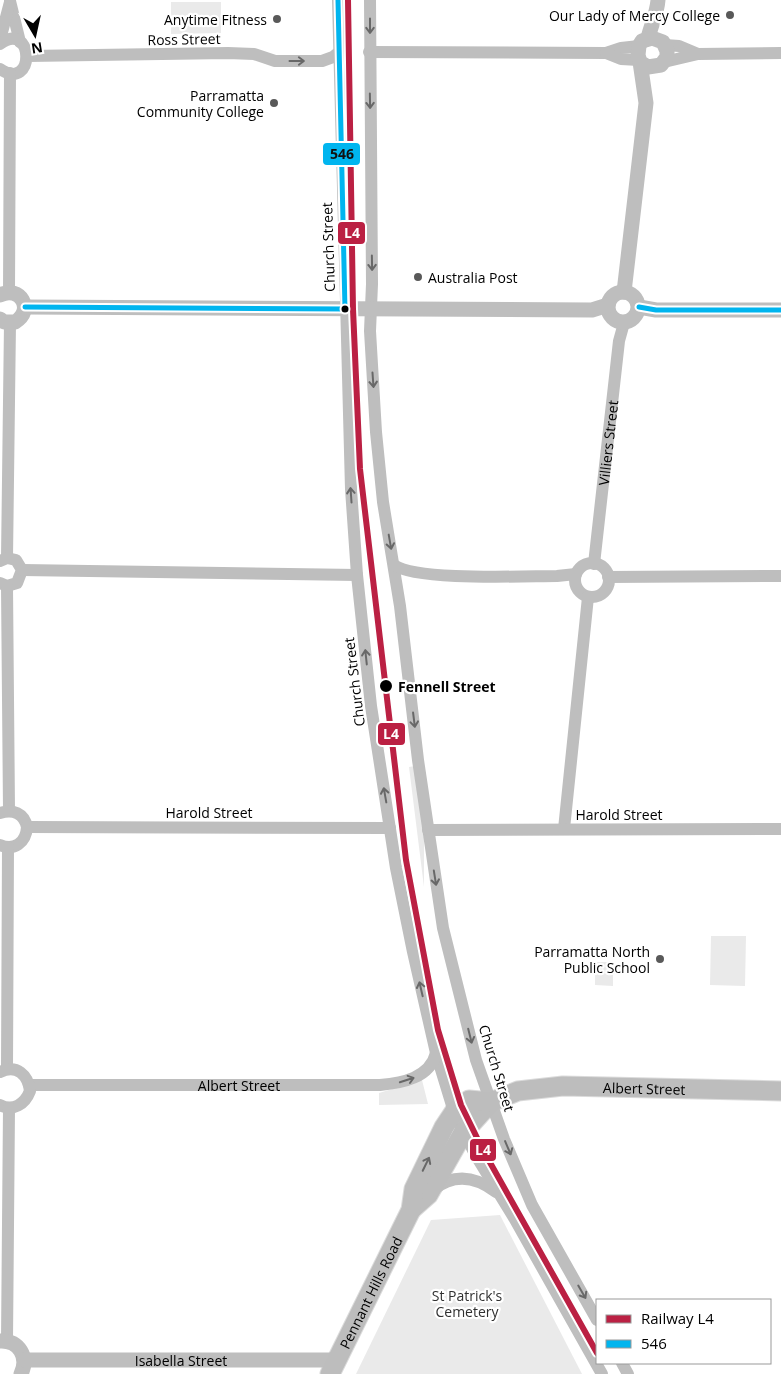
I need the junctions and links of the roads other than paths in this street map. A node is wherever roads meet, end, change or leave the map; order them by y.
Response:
1 (338, 0) edge
2 (370, 0) edge
3 (658, 0) edge
4 (10, 1) edge
5 (0, 40) edge
6 (20, 42) junction
7 (0, 44) edge
8 (649, 48) junction
9 (369, 52) junction
10 (338, 53) junction
11 (781, 53) edge
12 (698, 54) junction
13 (28, 56) junction
14 (661, 64) junction
15 (5, 71) edge
16 (646, 103) junction
17 (624, 292) junction
18 (4, 293) edge
19 (608, 305) junction
20 (639, 307) junction
21 (25, 308) junction
22 (369, 308) junction
23 (345, 309) junction
24 (781, 310) edge
25 (5, 321) edge
26 (624, 322) junction
27 (4, 559) edge
28 (594, 564) junction
29 (394, 565) junction
30 (22, 570) junction
31 (576, 574) junction
32 (357, 575) junction
33 (781, 576) edge
34 (608, 577) junction
35 (4, 585) edge
36 (588, 596) junction
37 (5, 812) edge
38 (27, 827) junction
39 (390, 828) junction
40 (564, 829) junction
41 (781, 829) edge
42 (428, 830) junction
43 (4, 846) edge
44 (436, 1053) junction
45 (4, 1070) edge
46 (29, 1085) junction
47 (781, 1091) edge
48 (491, 1102) junction
49 (5, 1106) edge
50 (454, 1112) junction
51 (463, 1133) junction
52 (428, 1195) junction
53 (502, 1197) junction
54 (411, 1210) junction
55 (596, 1318) edge
56 (3, 1341) edge
57 (596, 1363) edge
58 (23, 1367) edge
59 (333, 1367) edge

1 - 10 street, Church Street
2 -> 9 street, Church Street
3 - 8 street
4 - 5 street
4 - 6 street
6 - 7 street
6 - 13 street
8 - 9 street
8 - 12 street
8 - 14 street
8 - 14 street
8 - 16 street
9 -> 22 street, Church Street
13 -> 10 street, Ross Street
10 - 23 street, Church Street
11 - 12 street
12 - 14 street
13 - 15 street
14 - 16 street
15 - 18 street
16 - 17 street
17 - 19 street
17 - 20 street
18 - 21 street
19 - 22 street
19 - 26 street
20 - 24 street
20 - 26 street
21 - 23 street
21 - 25 street
22 - 23 street
22 -> 29 street, Church Street
32 -> 23 street, Church Street
25 - 27 street
26 - 28 street, Villiers Street
27 - 30 street
28 - 31 street
28 - 34 street
29 - 31 street
29 -> 42 street, Church Street
30 - 32 street
30 - 35 street
31 - 36 street
39 -> 32 street, Church Street
33 - 34 street
34 - 36 street
35 - 37 street
36 - 40 street
37 - 38 street
38 - 39 street, Harold Street
38 - 43 street
44 -> 39 street, Church Street
40 - 41 street, Harold Street
40 - 42 street, Harold Street
42 -> 48 street, Church Street
43 - 45 street
46 -> 44 street, Albert Street
44 - 50 street, Church Street
45 - 46 street
46 - 49 street
47 - 48 main road, Albert Street
48 - 50 main road, Albert Street
48 - 51 main road, Pennant Hills Road
48 -> 55 street, Church Street
49 - 56 street
50 - 51 street, Church Street
54 -> 50 main road, Pennant Hills Road
51 - 52 main road, Pennant Hills Road
51 - 53 street, Church Street
52 - 53 street
52 - 54 main road, Pennant Hills Road
53 - 57 street, Church Street
54 - 59 main road, Pennant Hills Road
56 - 58 street
58 - 59 street, Isabella Street

